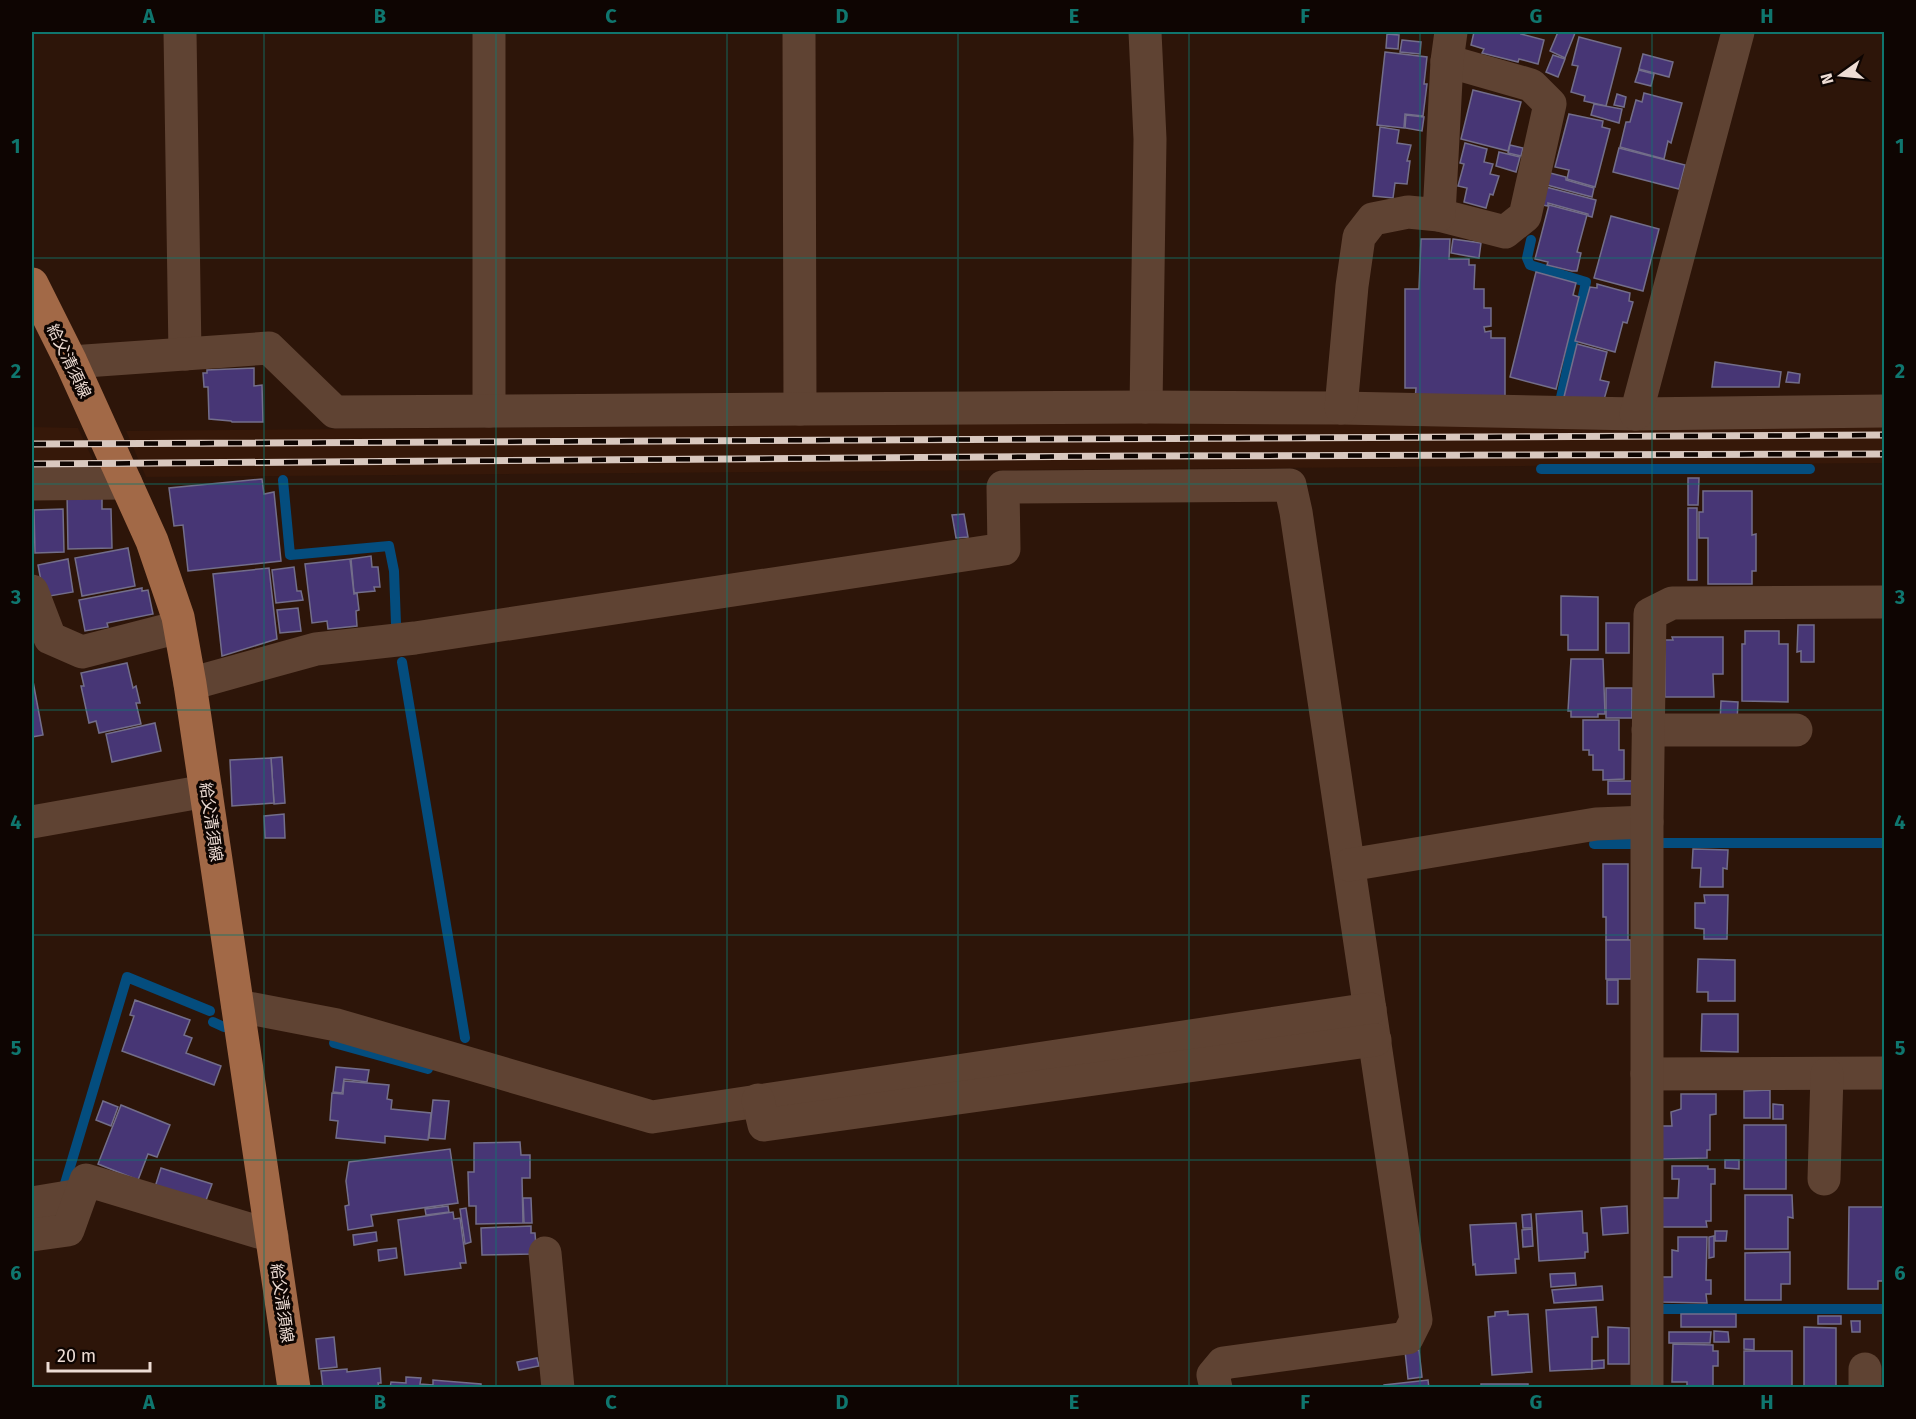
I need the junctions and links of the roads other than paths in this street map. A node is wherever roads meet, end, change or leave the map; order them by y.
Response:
1 (180, 32) edge
2 (489, 32) edge
3 (799, 32) edge
4 (1145, 32) edge
5 (1738, 32) edge
6 (1449, 46) edge
7 (1439, 215) junction
8 (32, 284) edge
9 (185, 354) junction
10 (71, 362) junction
11 (1146, 407) junction
12 (1341, 408) junction
13 (800, 409) junction
14 (489, 411) junction
15 (1884, 411) edge
16 (1636, 414) junction
17 (126, 483) junction
18 (32, 484) edge
19 (32, 591) edge
20 (1884, 602) edge
21 (179, 627) junction
22 (190, 684) junction
23 (1648, 730) junction
24 (1796, 730) dead end
25 (206, 791) junction
26 (32, 822) edge
27 (1647, 822) junction
28 (1349, 865) junction
29 (238, 1005) junction
30 (1372, 1024) junction
31 (1884, 1073) edge
32 (1647, 1074) junction
33 (1827, 1074) junction
34 (1824, 1179) dead end
35 (80, 1196) junction
36 (32, 1203) edge
37 (32, 1235) edge
38 (272, 1236) junction
39 (545, 1253) dead end
40 (294, 1388) edge
41 (558, 1388) edge
42 (1216, 1388) edge
43 (1647, 1388) edge

1 - 9 street
2 - 14 street
3 - 13 street
4 - 11 street
5 - 16 street
6 - 7 street
6 - 7 street
7 - 12 street
8 - 10 main road, 給父清須線
9 - 10 street
9 - 14 street
10 - 17 main road, 給父清須線
11 - 12 street
11 - 13 street
12 - 16 street
13 - 14 street
15 - 16 street
17 - 18 street
17 - 21 main road, 給父清須線
19 - 21 street
20 - 23 street
21 - 22 main road, 給父清須線
22 - 25 main road, 給父清須線
22 - 28 street
23 - 24 street
23 - 27 street
25 - 26 street
25 - 29 main road, 給父清須線
27 - 28 street
27 - 32 street
28 - 30 street
29 - 30 street
29 - 38 main road, 給父清須線
30 - 42 street
31 - 33 street
32 - 33 street
32 - 43 street
33 - 34 street
35 - 36 street
35 - 37 street
35 - 38 street
38 - 40 main road, 給父清須線
39 - 41 street

